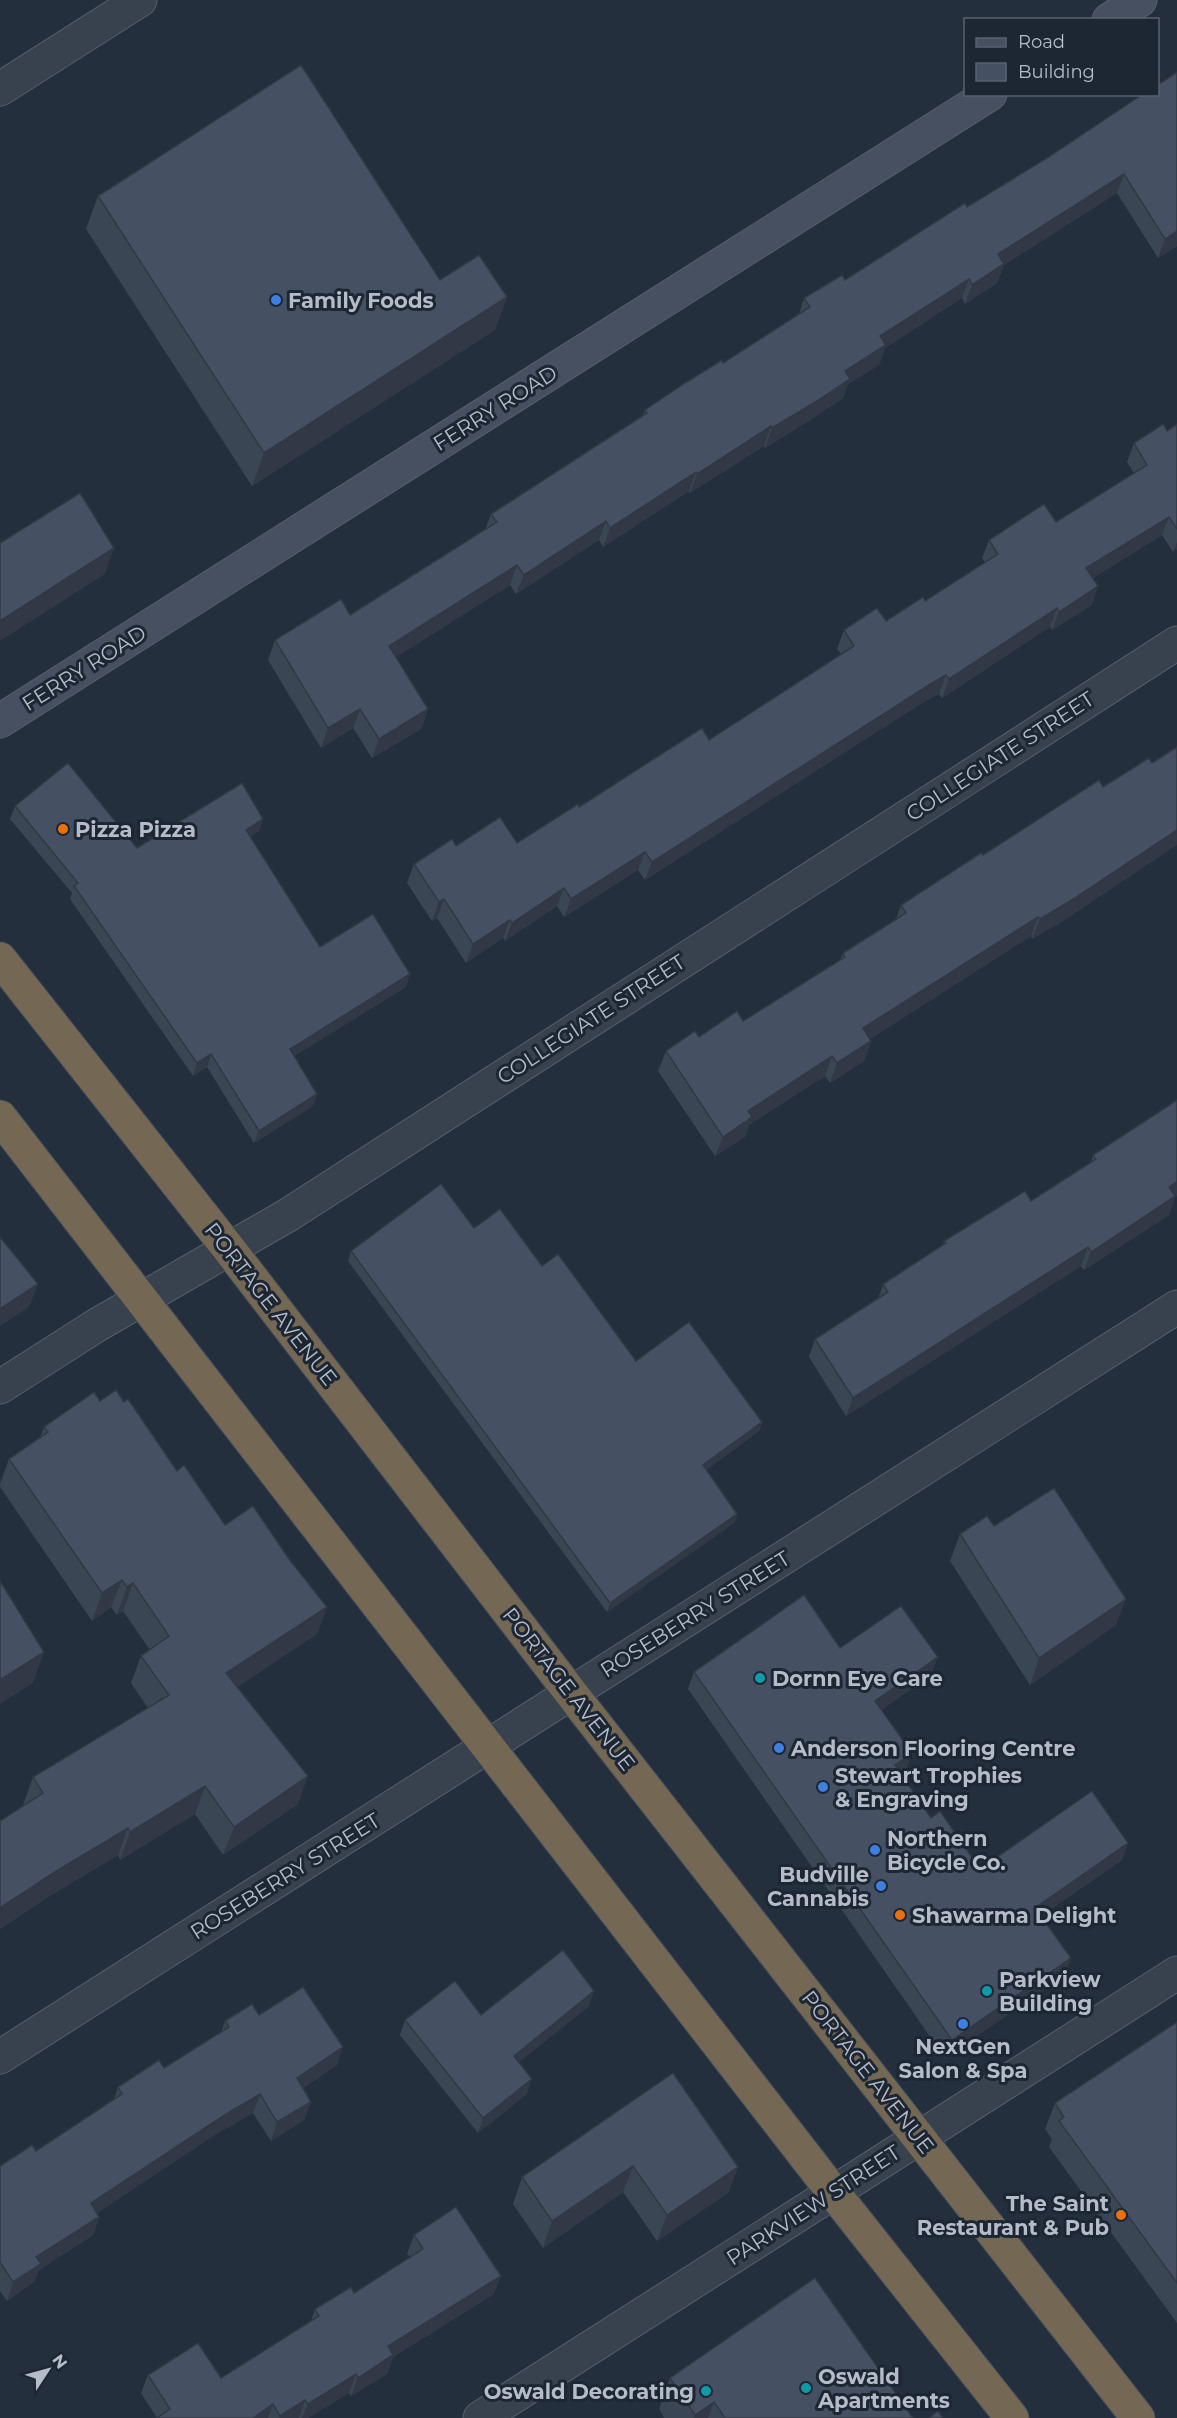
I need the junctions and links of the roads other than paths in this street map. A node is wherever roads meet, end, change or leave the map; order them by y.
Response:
1 (140, 0) edge
2 (1140, 0) edge
3 (1112, 18) edge
4 (0, 90) edge
5 (987, 96) edge
6 (1177, 643) edge
7 (0, 721) edge
8 (0, 959) edge
9 (0, 1117) edge
10 (229, 1249) junction
11 (142, 1298) junction
12 (1177, 1307) edge
13 (0, 1387) edge
14 (571, 1693) junction
15 (489, 1746) junction
16 (1177, 1973) edge
17 (0, 2057) edge
18 (920, 2138) junction
19 (833, 2192) junction
20 (480, 2418) edge
21 (1012, 2418) edge
22 (1138, 2418) edge

1 - 4 street
2 - 3 main road
5 - 7 main road, FERRY ROAD
6 - 10 street, COLLEGIATE STREET
8 - 10 highway, PORTAGE AVENUE
9 - 11 highway
10 - 11 street, COLLEGIATE STREET
10 - 14 highway, PORTAGE AVENUE
11 - 13 street, COLLEGIATE STREET
11 - 15 highway
12 - 14 street, ROSEBERRY STREET
14 - 15 street, ROSEBERRY STREET
14 - 18 highway, PORTAGE AVENUE
15 - 17 street, ROSEBERRY STREET
15 - 19 highway
16 - 18 street, PARKVIEW STREET
18 - 19 street, PARKVIEW STREET
18 - 22 highway, PORTAGE AVENUE
19 - 20 street, PARKVIEW STREET
19 - 21 highway

